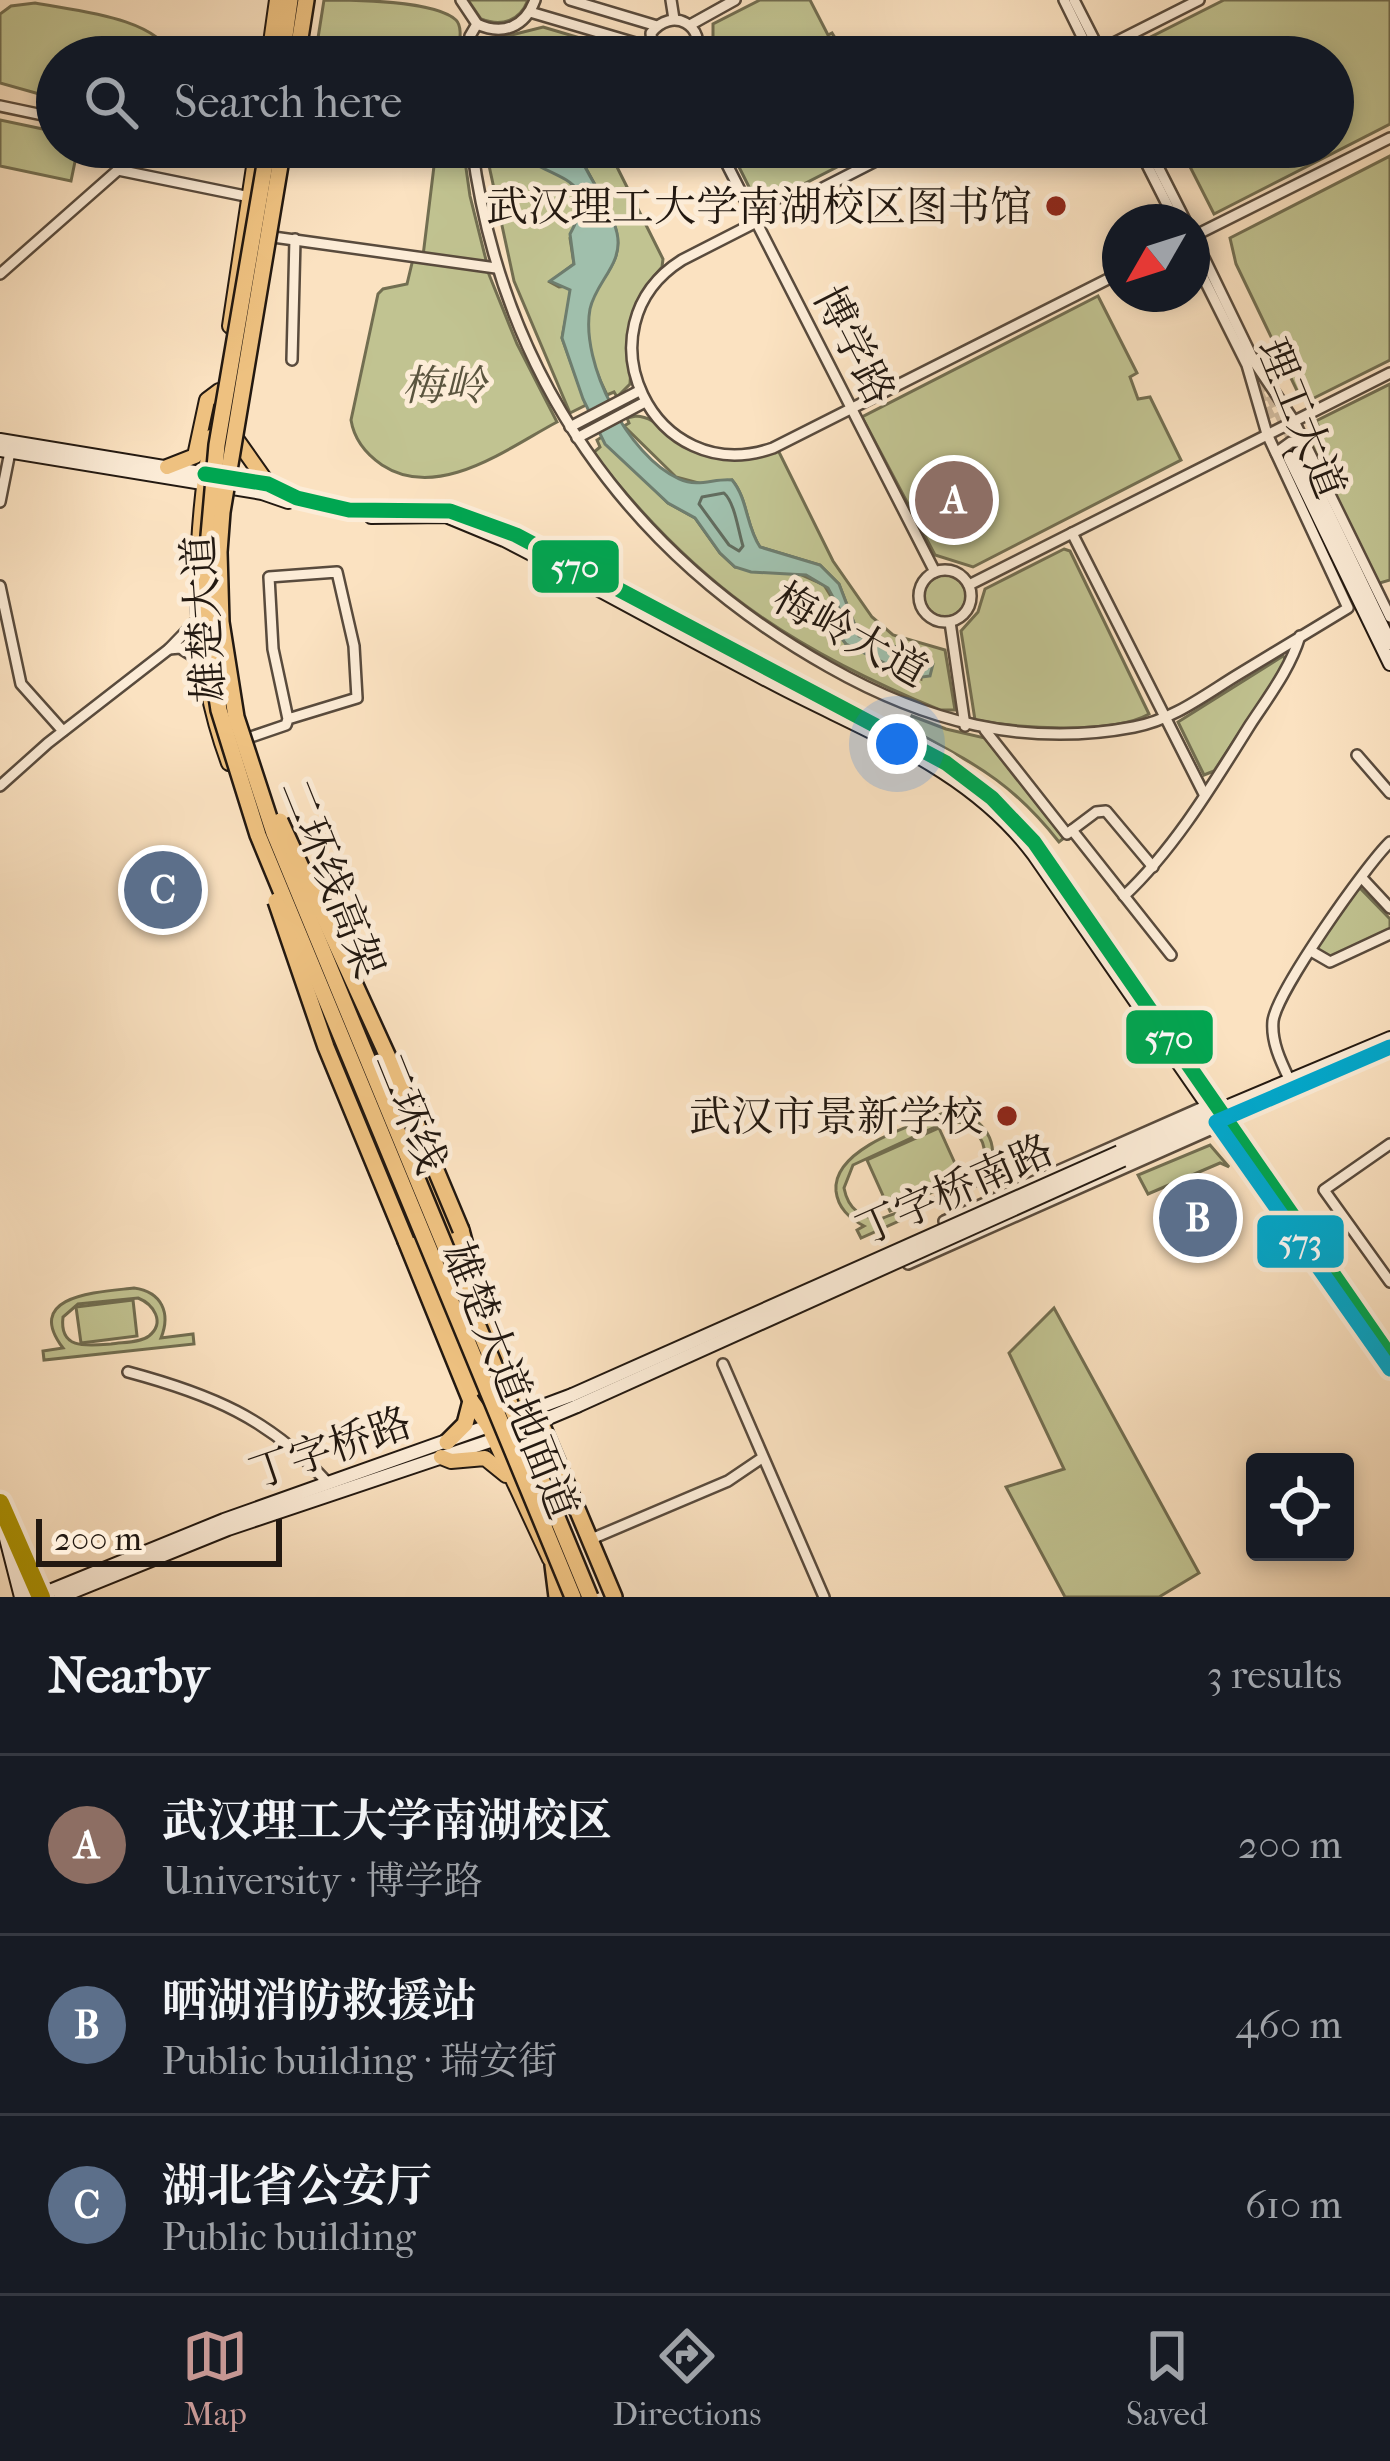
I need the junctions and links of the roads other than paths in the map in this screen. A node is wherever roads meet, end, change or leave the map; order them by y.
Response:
1 (277, 0) edge
2 (290, 0) edge
3 (304, 0) edge
4 (461, 0) edge
5 (535, 0) edge
6 (571, 0) edge
7 (671, 0) edge
8 (723, 0) edge
9 (734, 0) edge
10 (1064, 0) edge
11 (1074, 0) edge
12 (1198, 0) edge
13 (530, 12) junction
14 (683, 22) junction
15 (477, 24) junction
16 (657, 26) junction
17 (272, 36) edge
18 (285, 36) edge
19 (298, 36) edge
20 (470, 36) edge
21 (603, 36) edge
22 (655, 36) edge
23 (697, 36) edge
24 (1084, 36) edge
25 (1087, 36) edge
26 (1130, 36) edge
27 (0, 106) edge
28 (36, 114) edge
29 (1390, 138) edge
30 (1354, 156) edge
31 (254, 168) edge
32 (264, 168) edge
33 (277, 168) edge
34 (278, 168) edge
35 (476, 168) edge
36 (728, 168) edge
37 (861, 168) edge
38 (1149, 168) edge
39 (1159, 168) edge
40 (1329, 168) edge
41 (250, 197) junction
42 (1167, 204) edge
43 (1177, 204) edge
44 (755, 221) junction
45 (1210, 226) edge
46 (266, 236) junction
47 (295, 239) junction
48 (496, 268) junction
49 (1210, 272) edge
50 (0, 274) edge
51 (1102, 282) edge
52 (1210, 290) edge
53 (292, 360) dead end
54 (1390, 373) edge
55 (219, 391) junction
56 (639, 391) junction
57 (645, 402) junction
58 (850, 410) junction
59 (1294, 421) junction
60 (570, 427) junction
61 (1267, 434) junction
62 (577, 438) junction
63 (0, 440) edge
64 (237, 440) junction
65 (5, 451) edge
66 (1292, 452) junction
67 (167, 467) junction
68 (229, 478) junction
69 (204, 479) junction
70 (268, 484) junction
71 (0, 502) edge
72 (371, 514) dead end
73 (1072, 532) junction
74 (935, 572) junction
75 (969, 585) junction
76 (0, 586) edge
77 (1390, 587) edge
78 (1377, 592) junction
79 (1348, 608) joint
80 (1390, 617) edge
81 (197, 620) junction
82 (950, 622) junction
83 (1300, 636) junction
84 (1390, 643) edge
85 (169, 649) junction
86 (201, 661) junction
87 (1390, 664) edge
88 (1166, 717) junction
89 (288, 719) junction
90 (965, 726) junction
91 (985, 730) junction
92 (63, 731) junction
93 (248, 738) junction
94 (1357, 755) dead end
95 (0, 786) edge
96 (1390, 793) edge
97 (1204, 794) junction
98 (1072, 830) junction
99 (258, 835) junction
100 (1390, 842) edge
101 (1154, 867) junction
102 (1362, 878) junction
103 (1124, 896) junction
104 (1390, 908) edge
105 (1390, 934) edge
106 (1311, 951) junction
107 (1171, 955) dead end
108 (1390, 1038) edge
109 (1390, 1047) edge
110 (1291, 1084) junction
111 (1216, 1115) junction
112 (1390, 1144) edge
113 (955, 1244) junction
114 (908, 1264) dead end
115 (1390, 1282) edge
116 (487, 1323) junction
117 (1390, 1356) edge
118 (723, 1364) dead end
119 (1390, 1369) edge
120 (128, 1372) dead end
121 (471, 1401) junction
122 (538, 1416) junction
123 (491, 1433) junction
124 (444, 1450) junction
125 (762, 1458) junction
126 (327, 1482) junction
127 (513, 1482) junction
128 (0, 1515) edge
129 (590, 1540) junction
130 (553, 1565) junction
131 (602, 1594) edge
132 (21, 1597) edge
133 (35, 1597) edge
134 (60, 1597) edge
135 (557, 1597) edge
136 (570, 1597) edge
137 (824, 1597) edge

1 - 17 main road
2 - 18 highway
3 - 19 highway
4 - 15 street
5 - 13 street
6 - 16 street
7 - 14 street
8 - 14 street
9 - 14 street
10 - 24 street
11 - 25 street
12 - 26 street
13 - 15 street
13 - 21 street
14 - 16 street
14 - 23 street
15 - 20 street
16 - 22 street
27 - 28 street
29 - 30 street
31 - 41 main road, 雄楚大道地面道
32 - 99 highway, 二环线, bridge
33 - 46 main road, 雄楚大道
34 - 68 highway, 二环线高架, bridge
35 - 48 street, 梅岭大道
36 - 44 street, 博学路
37 - 44 street
38 - 42 street
39 - 43 street
40 - 45 street
41 - 50 street
41 - 55 main road, 雄楚大道地面道
44 - 56 street
44 - 58 street, 博学路
46 - 47 street
46 - 64 main road, 雄楚大道
47 - 48 street
47 - 53 street
48 - 60 street, 梅岭大道
49 - 59 street, 理工大道
51 - 58 street
52 - 61 street, 理工大道
54 - 59 street
55 - 67 main road
55 - 69 main road, 雄楚大道地面道
56 - 57 street
56 - 60 street
57 - 58 street
57 - 62 street
58 - 74 street, 博学路
59 - 61 street
59 - 66 street, 理工大道
60 - 62 street, 梅岭大道
61 - 66 street, 理工大道
61 - 73 street
62 - 90 street, 梅岭大道
63 - 67 main road
64 - 68 main road, 雄楚大道
64 - 70 main road
65 - 69 main road
65 - 71 street
66 - 78 street, 理工大道
66 - 79 street, 理工大道
66 - 84 main road
66 - 87 main road
67 - 69 main road
68 - 69 main road
68 - 70 main road
68 - 70 main road
68 - 93 main road, 雄楚大道
68 - 116 highway, bridge
68 - 131 highway, 二环线高架, bridge
69 - 81 main road, 雄楚大道地面道
72 - 111 main road
73 - 75 street
73 - 88 street
74 - 75 street
74 - 82 street
75 - 82 street
76 - 92 street
77 - 78 street
78 - 80 street, 理工大道
79 - 83 street, 梅岭大道
81 - 85 street
81 - 86 main road, 雄楚大道地面道
82 - 90 street
83 - 88 street, 梅岭大道
83 - 97 street
85 - 86 street
85 - 92 street
86 - 123 main road, 雄楚大道地面道
88 - 91 street, 梅岭大道
88 - 97 street
89 - 89 street
89 - 93 street
90 - 91 street, 梅岭大道
91 - 98 street
92 - 95 street
93 - 116 main road, 雄楚大道
94 - 96 street
97 - 101 street
98 - 101 street
98 - 103 street
99 - 121 highway, bridge
99 - 136 highway, 二环线, bridge
100 - 102 street
101 - 103 street
102 - 104 street
102 - 106 street
103 - 107 street
105 - 106 street
106 - 110 street
108 - 110 main road, 丁字桥南路
109 - 110 main road, 丁字桥南路
110 - 111 main road, 丁字桥南路
111 - 113 street
111 - 113 street
111 - 117 main road
111 - 119 main road
111 - 122 main road, 丁字桥南路, bridge
112 - 115 street
113 - 114 street
116 - 122 main road, 雄楚大道
118 - 125 street
120 - 126 street
121 - 123 highway
121 - 124 highway
122 - 123 main road, 丁字桥南路
122 - 129 highway
122 - 131 main road, 雄楚大道
123 - 124 main road, 丁字桥南路
123 - 127 main road, 雄楚大道地面道
124 - 126 main road, 丁字桥路
124 - 127 main road
124 - 134 main road, 丁字桥路
125 - 129 street
125 - 137 street
126 - 133 main road, 丁字桥路
127 - 130 main road, 雄楚大道地面道
128 - 132 main road
129 - 131 highway
130 - 135 highway
130 - 136 main road, 雄楚大道地面道

